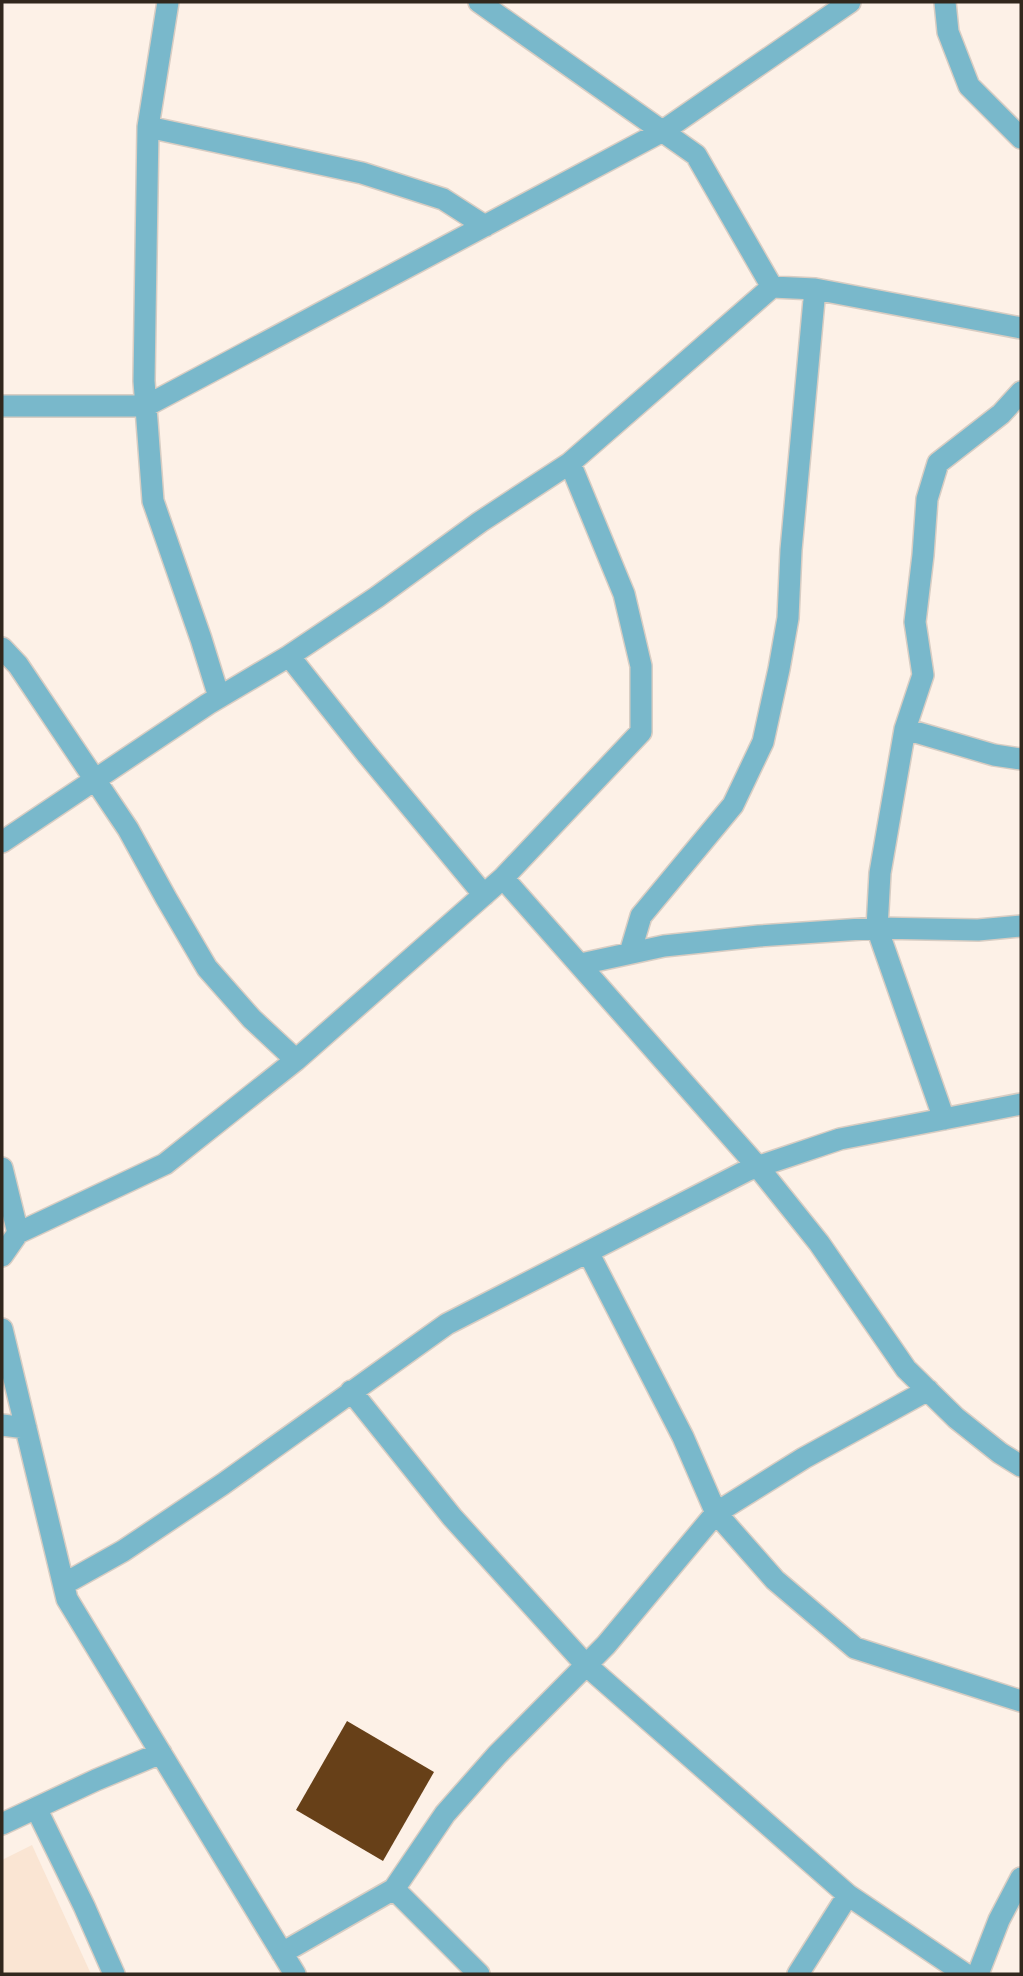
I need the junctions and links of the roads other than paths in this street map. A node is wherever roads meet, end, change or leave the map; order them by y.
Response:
1 (167, 2) edge
2 (479, 2) edge
3 (850, 2) edge
4 (945, 2) edge
5 (148, 127) junction
6 (663, 131) junction
7 (1021, 138) edge
8 (485, 226) junction
9 (772, 287) junction
10 (815, 289) junction
11 (1021, 328) edge
12 (1021, 391) edge
13 (2, 406) edge
14 (146, 406) junction
15 (570, 463) junction
16 (2, 648) edge
17 (289, 656) junction
18 (219, 698) junction
19 (905, 729) junction
20 (1021, 760) edge
21 (95, 779) junction
22 (2, 842) edge
23 (503, 878) junction
24 (484, 895) junction
25 (1021, 926) edge
26 (877, 928) junction
27 (630, 953) junction
28 (581, 964) junction
29 (296, 1060) junction
30 (1021, 1104) edge
31 (944, 1119) junction
32 (758, 1167) junction
33 (2, 1168) edge
34 (18, 1233) junction
35 (588, 1252) junction
36 (2, 1256) edge
37 (2, 1329) edge
38 (928, 1390) junction
39 (351, 1391) junction
40 (2, 1424) edge
41 (26, 1428) junction
42 (1021, 1466) edge
43 (716, 1513) junction
44 (64, 1584) junction
45 (586, 1664) junction
46 (1021, 1701) edge
47 (161, 1753) junction
48 (36, 1808) junction
49 (2, 1824) edge
50 (1021, 1878) edge
51 (394, 1889) junction
52 (848, 1895) junction
53 (282, 1953) junction
54 (114, 1974) edge
55 (295, 1974) edge
56 (479, 1974) edge
57 (798, 1974) edge
58 (965, 1974) edge
59 (978, 1974) edge

1 - 5 street
2 - 6 street
3 - 6 street
4 - 7 street
5 - 8 street
5 - 14 street
6 - 8 street
6 - 9 street
8 - 14 street
9 - 10 street
9 - 15 street
10 - 11 street
10 - 27 street
12 - 19 street
13 - 14 street
14 - 18 street
15 - 17 street
15 - 23 street
16 - 21 street
17 - 18 street
17 - 24 street
18 - 21 street
19 - 20 street
19 - 26 street
21 - 22 street
21 - 29 street
23 - 24 street
23 - 28 street
24 - 29 street
25 - 26 street
26 - 27 street
26 - 31 street
27 - 28 street
28 - 32 street
29 - 34 street
30 - 31 street
31 - 32 street
32 - 35 street
32 - 38 street
33 - 34 street
34 - 36 street
35 - 39 street
35 - 43 street
37 - 41 street
38 - 42 street
38 - 43 street
39 - 44 street
39 - 45 street
40 - 41 street
41 - 44 street
43 - 45 street
43 - 46 street
44 - 47 street
45 - 51 street
45 - 52 street
47 - 48 street
47 - 53 street
48 - 49 street
48 - 54 street
50 - 59 street
51 - 53 street
51 - 56 street
52 - 57 street
52 - 58 street
53 - 55 street

